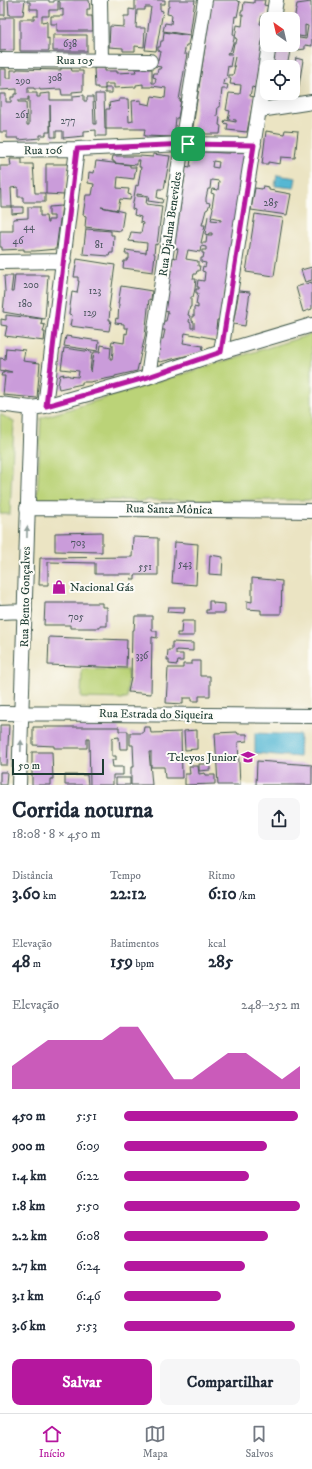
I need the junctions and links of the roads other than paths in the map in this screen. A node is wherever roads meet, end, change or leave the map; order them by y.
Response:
1 (100, 0) edge
2 (205, 0) edge
3 (276, 0) edge
4 (274, 12) edge
5 (268, 52) edge
6 (0, 60) edge
7 (101, 60) junction
8 (150, 61) dead end
9 (312, 102) edge
10 (260, 110) junction
11 (182, 144) junction
12 (254, 145) junction
13 (77, 149) junction
14 (0, 150) edge
15 (64, 261) junction
16 (0, 262) edge
17 (312, 325) edge
18 (221, 352) junction
19 (148, 377) junction
20 (0, 404) edge
21 (46, 406) junction
22 (31, 408) junction
23 (27, 508) junction
24 (312, 511) edge
25 (25, 611) junction
26 (0, 612) edge
27 (22, 712) junction
28 (0, 713) edge
29 (312, 716) edge
30 (19, 785) edge

1 - 7 street
2 - 11 street, Rua Djalma Benevides
3 - 4 street
5 - 10 street
6 - 7 street, Rua 105
7 - 8 street, Rua 105
9 - 10 street
10 - 12 street
11 - 12 street, Rua 106
11 - 13 street, Rua 106
11 - 19 street, Rua Djalma Benevides
12 - 18 street
13 - 14 street, Rua 106
13 - 15 street
15 - 16 street
15 - 21 street
17 - 18 street
18 - 19 street
19 - 21 street
20 - 22 street
21 - 22 street
22 - 23 street, Rua Bento Gonçalves
23 - 24 street, Rua Santa Mônica
25 -> 23 street, Rua Bento Gonçalves
25 - 26 street
25 - 27 street, Rua Bento Gonçalves
27 - 28 street, Rua Estrada do Siqueira
27 - 29 street, Rua Estrada do Siqueira
30 -> 27 street, Rua Bento Gonçalves

